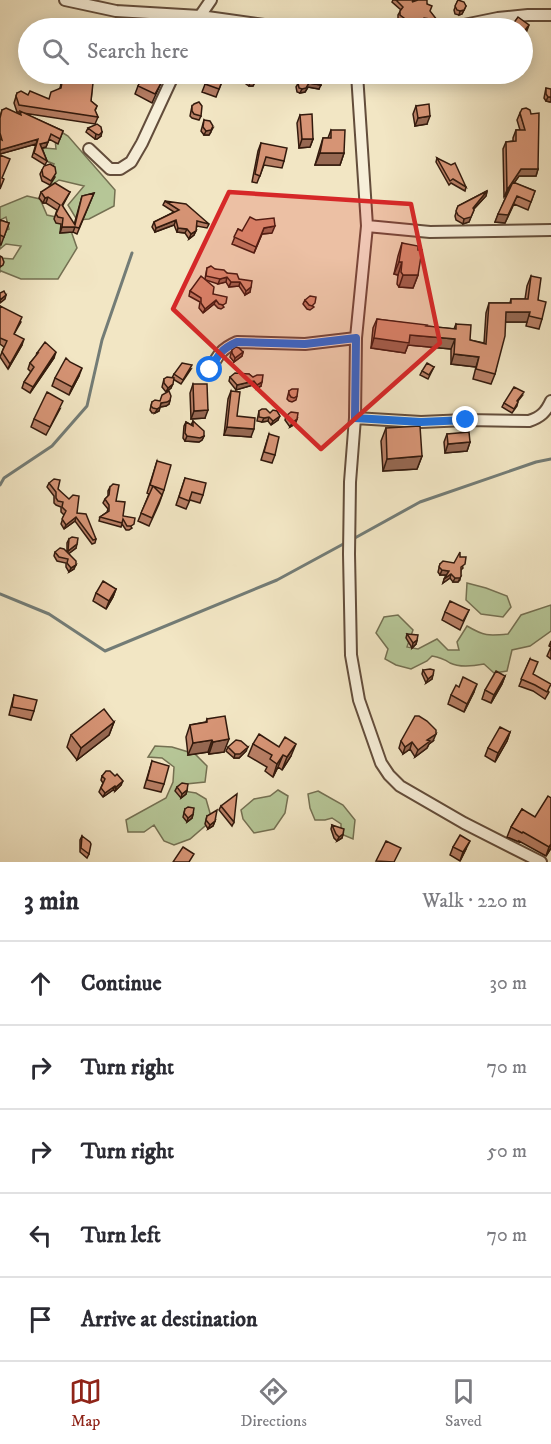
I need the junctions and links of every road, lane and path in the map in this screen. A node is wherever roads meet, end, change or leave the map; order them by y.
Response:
1 (65, 0) edge
2 (211, 0) edge
3 (551, 15) edge
4 (200, 16) junction
5 (214, 18) edge
6 (498, 18) edge
7 (169, 84) edge
8 (358, 84) edge
9 (89, 149) dead end
10 (368, 226) junction
11 (551, 230) edge
12 (356, 338) junction
13 (210, 370) dead end
14 (551, 401) edge
15 (355, 418) junction
16 (541, 862) edge

1 - 4 street
2 - 4 street
3 - 6 street
4 - 5 street
7 - 9 street
8 - 10 street
10 - 11 street
10 - 12 street
12 - 13 street
12 - 15 street
14 - 15 street
15 - 16 street

